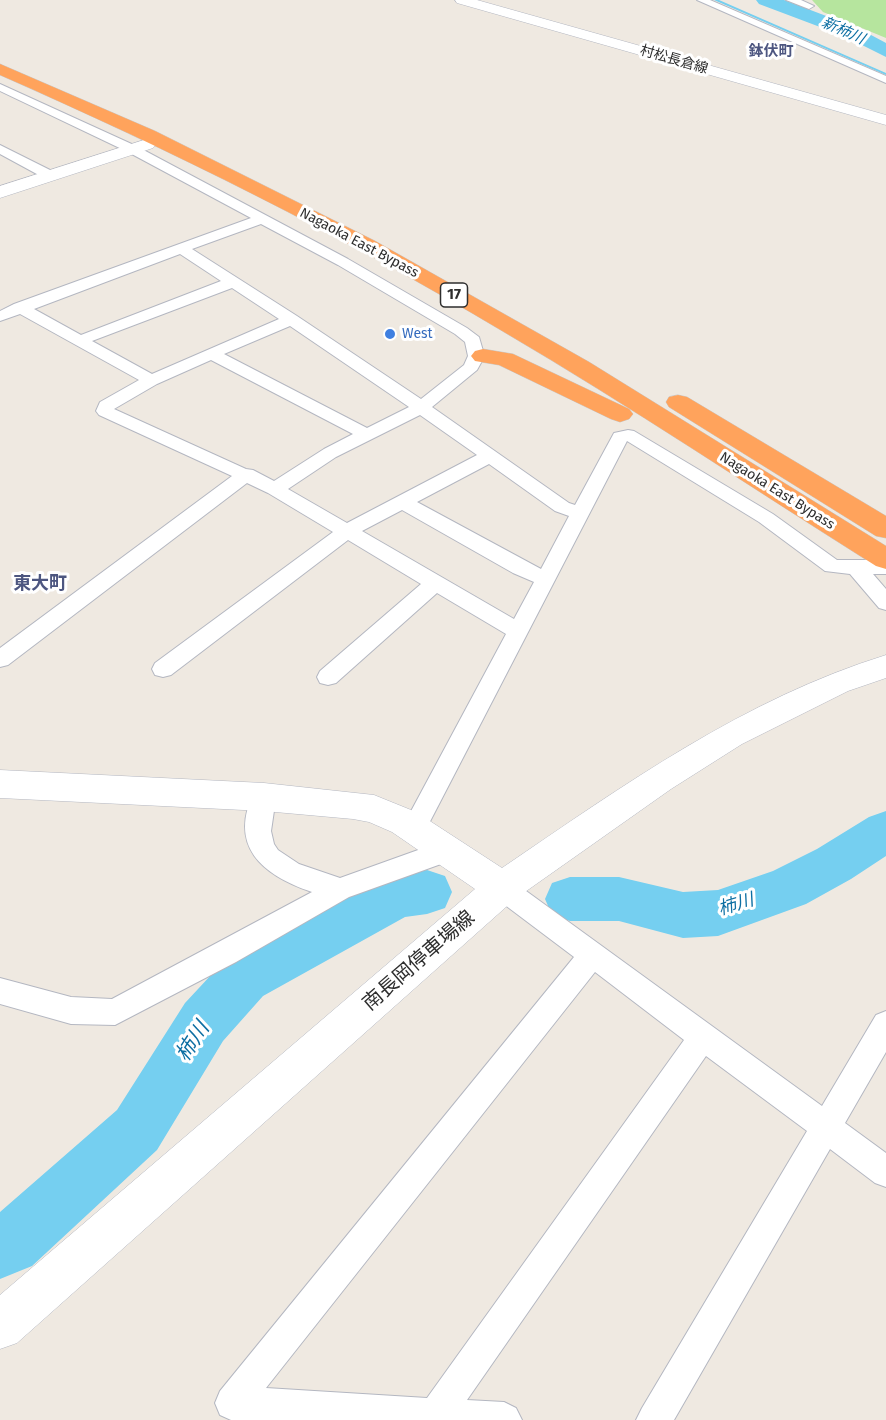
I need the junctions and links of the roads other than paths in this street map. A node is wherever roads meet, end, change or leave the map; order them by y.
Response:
1 (702, 0) edge
2 (791, 0) edge
3 (474, 1) edge
4 (809, 6) dead end
5 (0, 56) edge
6 (0, 69) edge
7 (886, 80) edge
8 (0, 87) edge
9 (886, 120) edge
10 (140, 147) junction
11 (2, 151) edge
12 (51, 176) junction
13 (0, 192) edge
14 (261, 219) junction
15 (180, 248) junction
16 (233, 282) junction
17 (19, 307) junction
18 (0, 316) edge
19 (292, 319) junction
20 (81, 340) junction
21 (211, 354) junction
22 (480, 356) junction
23 (151, 380) junction
24 (420, 408) junction
25 (368, 435) junction
26 (490, 456) junction
27 (247, 474) junction
28 (275, 489) junction
29 (790, 500) junction
30 (402, 502) junction
31 (579, 513) junction
32 (886, 529) edge
33 (347, 531) junction
34 (886, 560) edge
35 (886, 567) edge
36 (856, 568) junction
37 (544, 578) junction
38 (435, 583) junction
39 (886, 603) edge
40 (518, 631) junction
41 (0, 659) edge
42 (886, 666) edge
43 (163, 669) dead end
44 (328, 677) dead end
45 (0, 784) edge
46 (264, 797) junction
47 (414, 828) junction
48 (446, 851) junction
49 (502, 888) junction
50 (340, 889) junction
51 (592, 956) junction
52 (0, 991) edge
53 (886, 1025) edge
54 (703, 1037) junction
55 (825, 1128) junction
56 (886, 1172) edge
57 (0, 1326) edge
58 (436, 1415) junction
59 (504, 1420) edge
60 (654, 1420) edge

1 - 7 street
2 - 4 street
3 - 9 main road, 村松長倉線
5 - 32 highway, Nagaoka East Bypass / 17
6 - 29 highway, Nagaoka East Bypass / 17
8 - 10 street
10 - 12 main road
10 - 14 street
11 - 12 street
12 - 13 main road
14 - 15 street
14 - 22 street
15 - 16 street
15 - 17 street
16 - 19 street
16 - 20 street
17 - 18 street
17 - 20 street
19 - 21 street
19 - 24 street
20 - 23 street
21 - 23 street
21 - 25 street
22 - 24 street
22 - 29 highway
23 - 27 street
24 - 25 street
24 - 26 street
25 - 28 street
26 - 30 street
26 - 31 street
27 - 28 street
27 - 41 street
28 - 33 street
29 - 34 highway, Nagaoka East Bypass / 17
30 - 33 street
30 - 37 street
31 - 36 street
31 - 37 street
33 - 38 street
33 - 43 street
35 - 36 street
36 - 39 street
37 - 40 street
38 - 40 street
38 - 44 street
40 - 47 street
42 - 49 main road, 南長岡停車場線
45 - 46 main road
46 - 47 main road
46 - 50 street
47 - 48 main road
48 - 49 main road
48 - 50 street
49 - 51 street
49 - 57 main road, 南長岡停車場線
50 - 52 street
51 - 54 street
51 - 58 street
53 - 55 street
54 - 55 street
54 - 58 street
55 - 56 street
55 - 60 street
58 - 59 street

